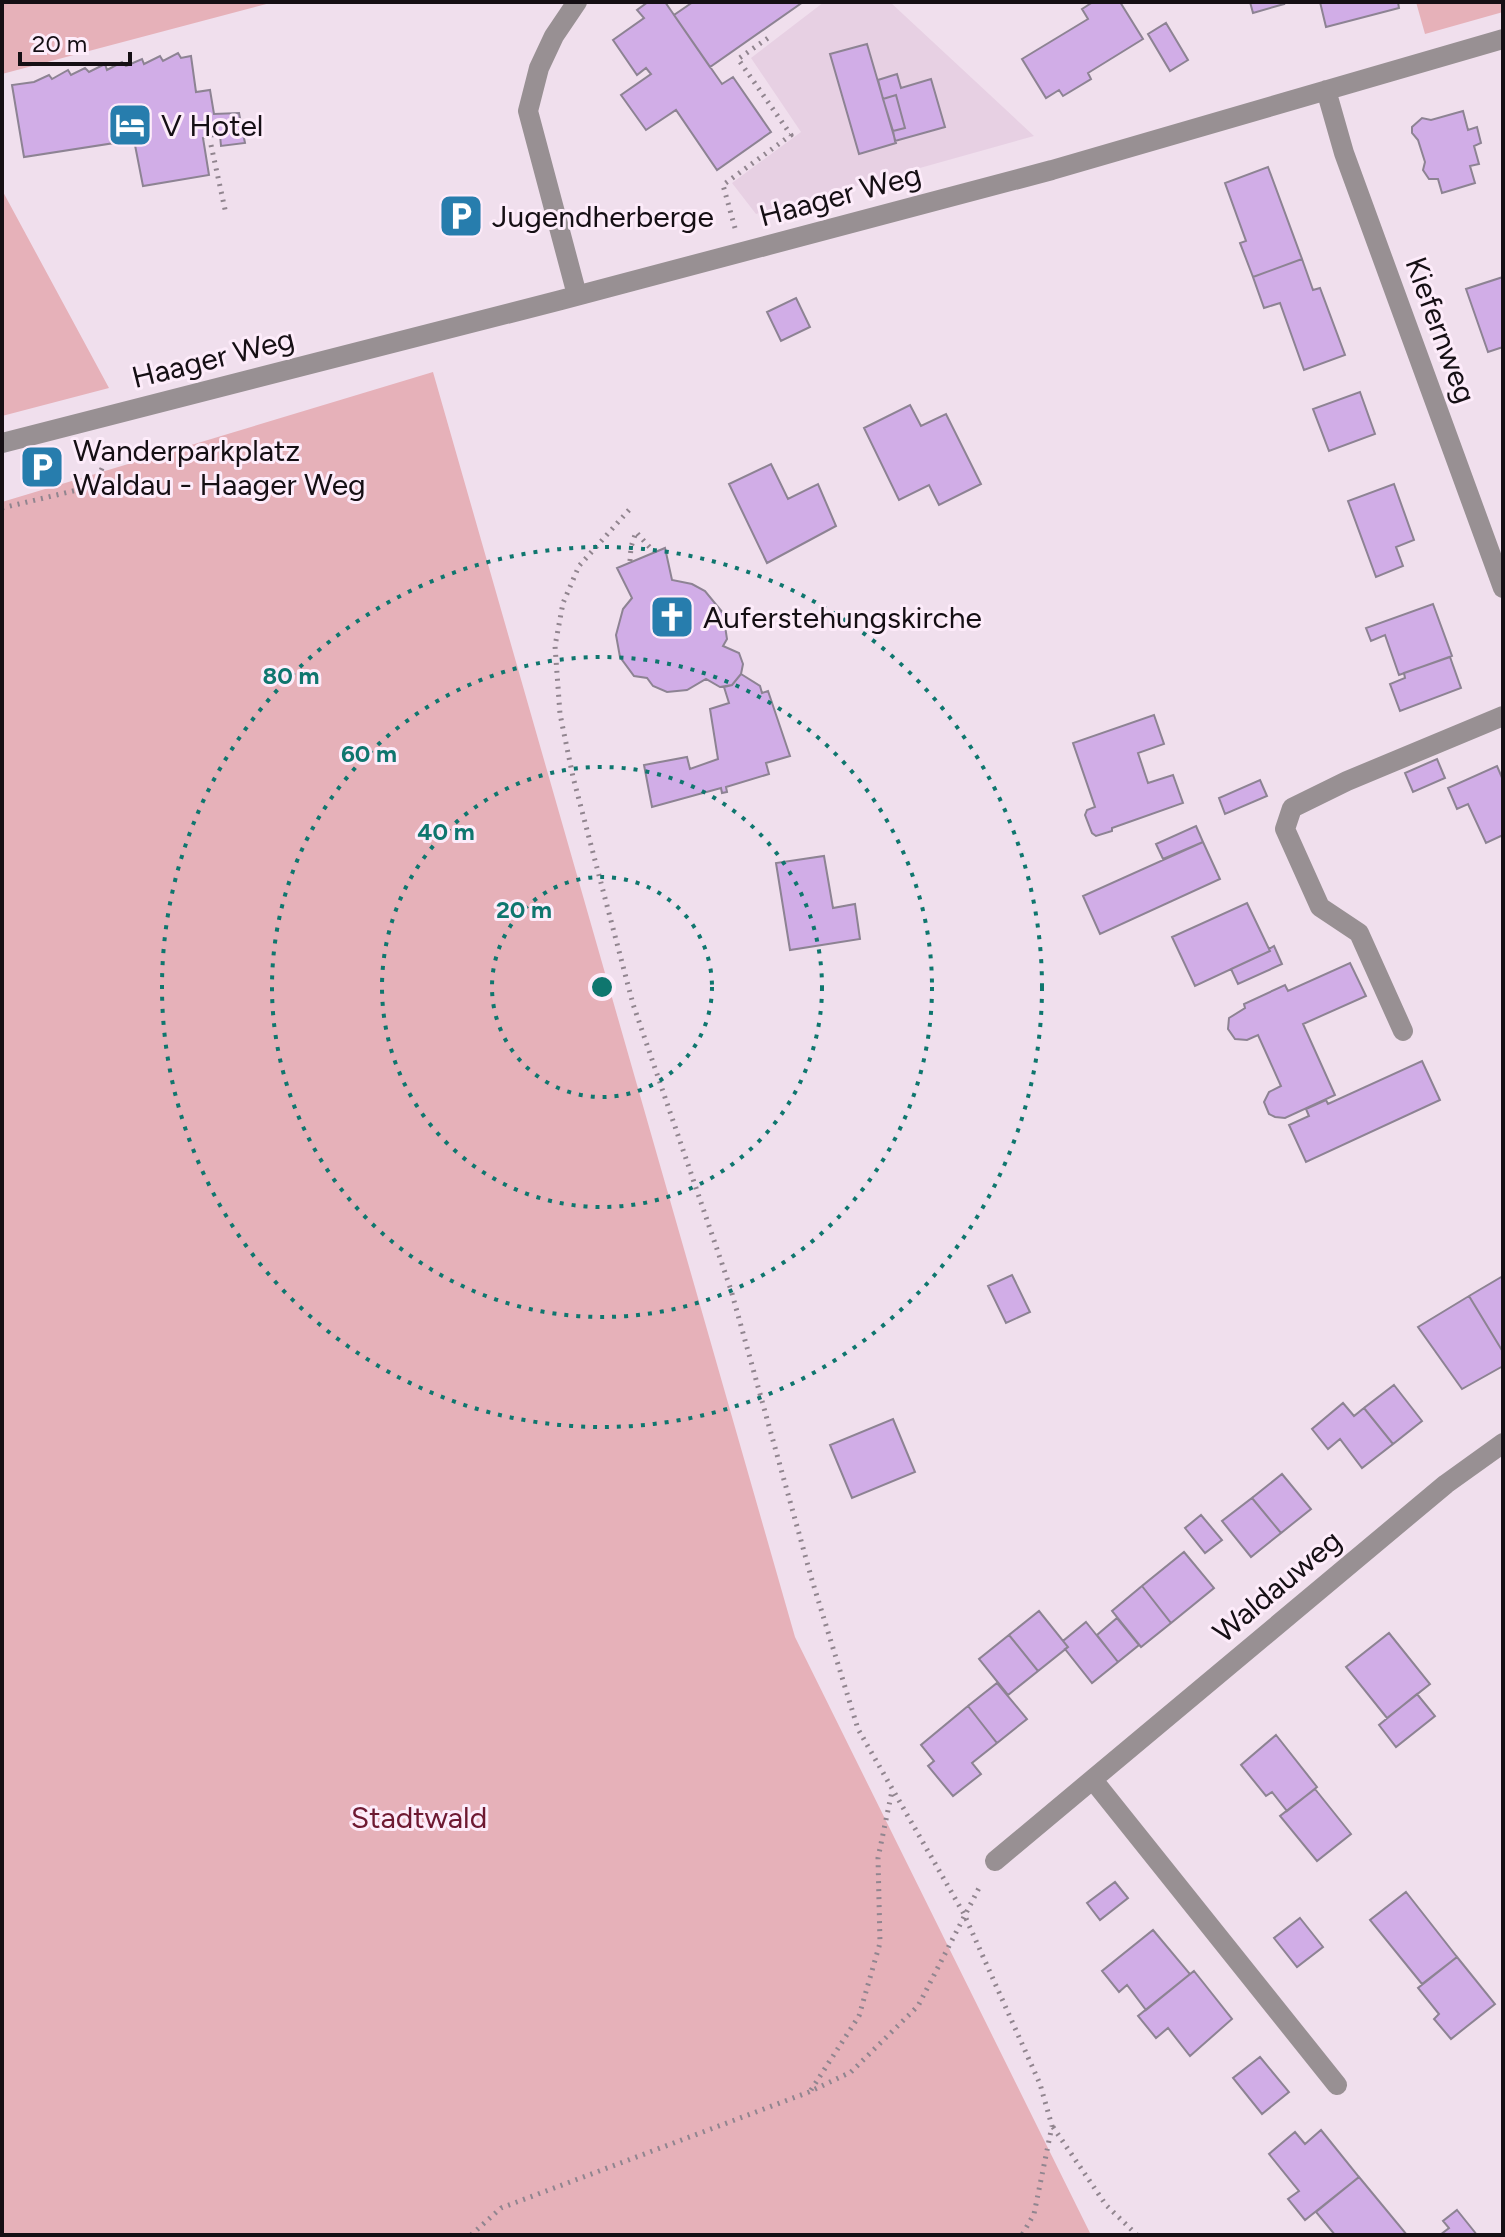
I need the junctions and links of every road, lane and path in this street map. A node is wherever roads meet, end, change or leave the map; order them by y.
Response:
1 (577, 2) edge
2 (768, 38) dead end
3 (1503, 39) edge
4 (1326, 90) junction
5 (211, 145) dead end
6 (226, 214) dead end
7 (741, 252) junction
8 (577, 295) junction
9 (115, 441) dead end
10 (2, 443) edge
11 (2, 508) edge
12 (629, 510) dead end
13 (653, 551) dead end
14 (630, 561) dead end
15 (1503, 588) edge
16 (1503, 716) edge
17 (1403, 1031) dead end
18 (1503, 1443) edge
19 (1093, 1780) junction
20 (892, 1790) junction
21 (995, 1861) joint
22 (964, 1914) junction
23 (1337, 2085) dead end
24 (809, 2092) junction
25 (1052, 2126) junction
26 (471, 2235) edge
27 (1022, 2235) edge
28 (1137, 2235) edge

1 - 8 street
2 - 7 path
3 - 4 street, Haager Weg
4 - 7 street, Haager Weg
4 - 15 street, Kiefernweg
5 - 6 path
7 - 8 street, Haager Weg
8 - 10 street, Haager Weg
9 - 11 path
12 - 20 path
13 - 14 path
16 - 17 street
18 - 19 street, Waldauweg
19 - 21 street, Waldauweg
19 - 23 street
20 - 22 path
20 - 24 path
21 - 22 path
22 - 24 path
22 - 25 path
24 - 26 path
25 - 27 path
25 - 28 path

